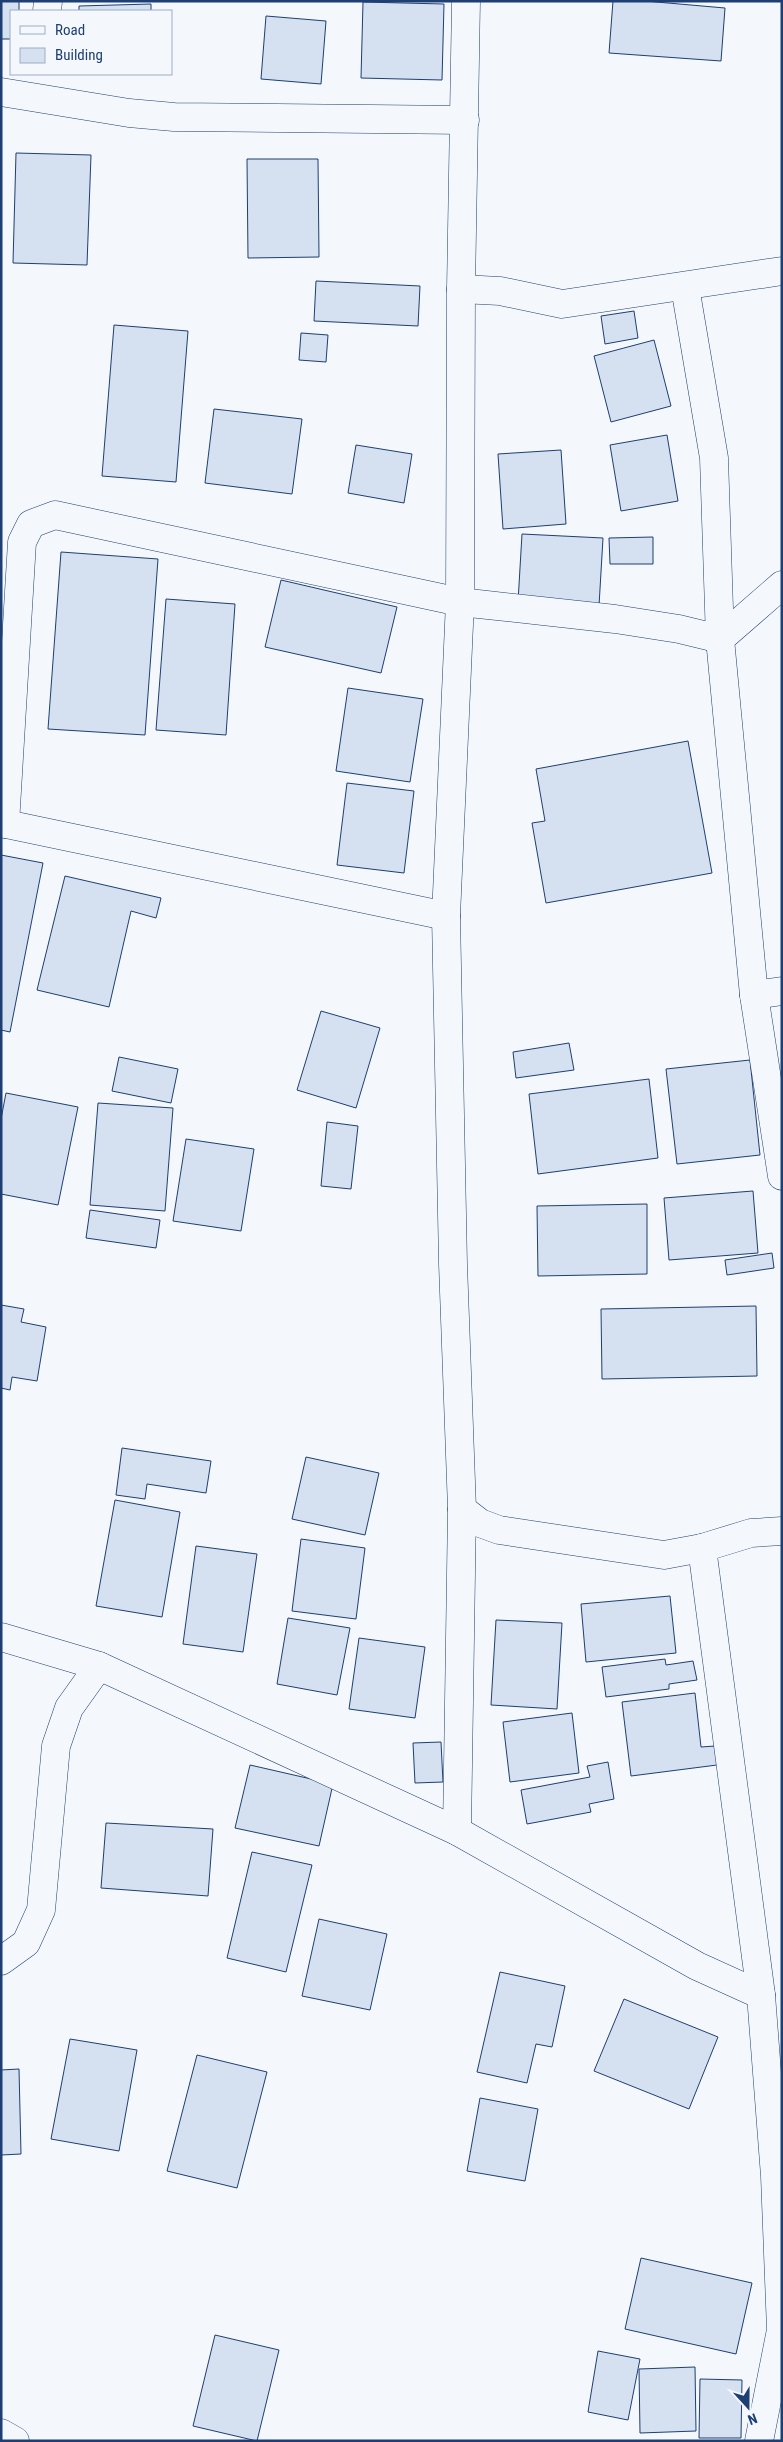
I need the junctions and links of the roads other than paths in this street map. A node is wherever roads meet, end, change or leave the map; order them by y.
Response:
1 (466, 1) edge
2 (36, 85) edge
3 (1, 92) edge
4 (465, 120) junction
5 (782, 271) edge
6 (685, 287) junction
7 (461, 289) junction
8 (782, 585) edge
9 (460, 602) junction
10 (720, 639) junction
11 (3, 824) edge
12 (446, 916) junction
13 (782, 991) edge
14 (754, 995) junction
15 (782, 1176) edge
16 (462, 1510) junction
17 (782, 1531) edge
18 (702, 1548) junction
19 (1, 1637) edge
20 (99, 1666) junction
21 (456, 1831) junction
22 (1, 1961) edge
23 (761, 1995) junction
24 (778, 2176) edge
25 (1, 2433) edge
26 (15, 2441) edge
27 (759, 2441) edge

1 - 4 street
2 - 3 street
2 - 4 street
4 - 7 street
5 - 6 street
6 - 7 street
6 - 10 street
7 - 9 street
8 - 10 street
9 - 10 street
9 - 11 street
9 - 12 street
10 - 14 street
11 - 12 street
12 - 16 street
13 - 14 street
14 - 15 street
16 - 18 street
16 - 21 street
17 - 18 street
18 - 23 street
19 - 20 street
20 - 21 street
20 - 22 street
21 - 23 street
23 - 24 street
24 - 27 street
25 - 26 street

